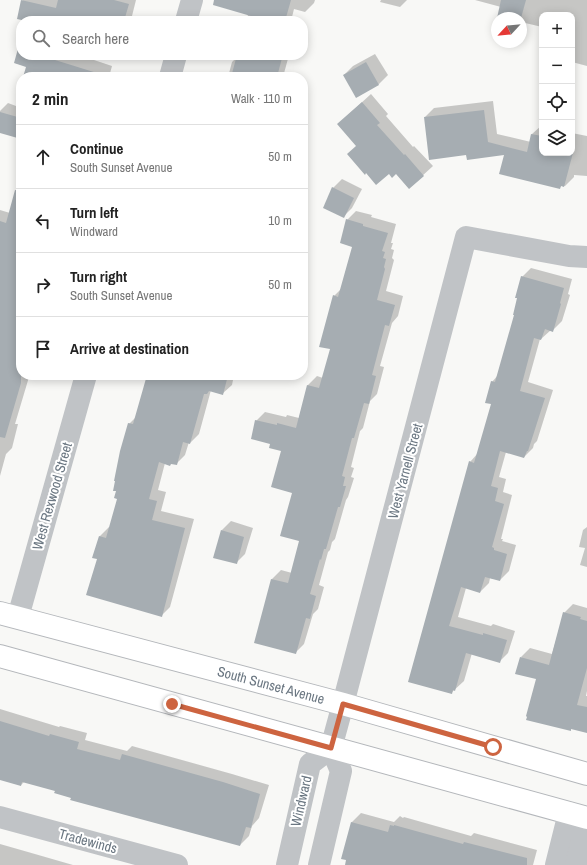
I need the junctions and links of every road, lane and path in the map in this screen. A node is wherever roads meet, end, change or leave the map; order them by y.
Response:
1 (192, 0) edge
2 (187, 16) edge
3 (175, 60) edge
4 (171, 72) edge
5 (587, 256) edge
6 (84, 380) edge
7 (9, 615) edge
8 (0, 656) edge
9 (343, 704) junction
10 (331, 748) junction
11 (587, 774) edge
12 (0, 817) edge
13 (581, 817) edge
14 (177, 865) edge
15 (287, 865) edge
16 (319, 865) edge
17 (556, 865) edge
18 (576, 865) edge

1 - 2 street
3 - 4 street
5 - 9 street, West Yarnell Street
6 - 7 street, West Rexwood Street
7 - 9 main road, South Sunset Avenue
8 - 10 main road
9 - 10 street
9 - 11 main road, South Sunset Avenue
10 - 13 main road
10 - 15 street, Windward
10 - 16 street
12 - 14 street, Tradewinds
13 - 17 street
13 - 18 street

